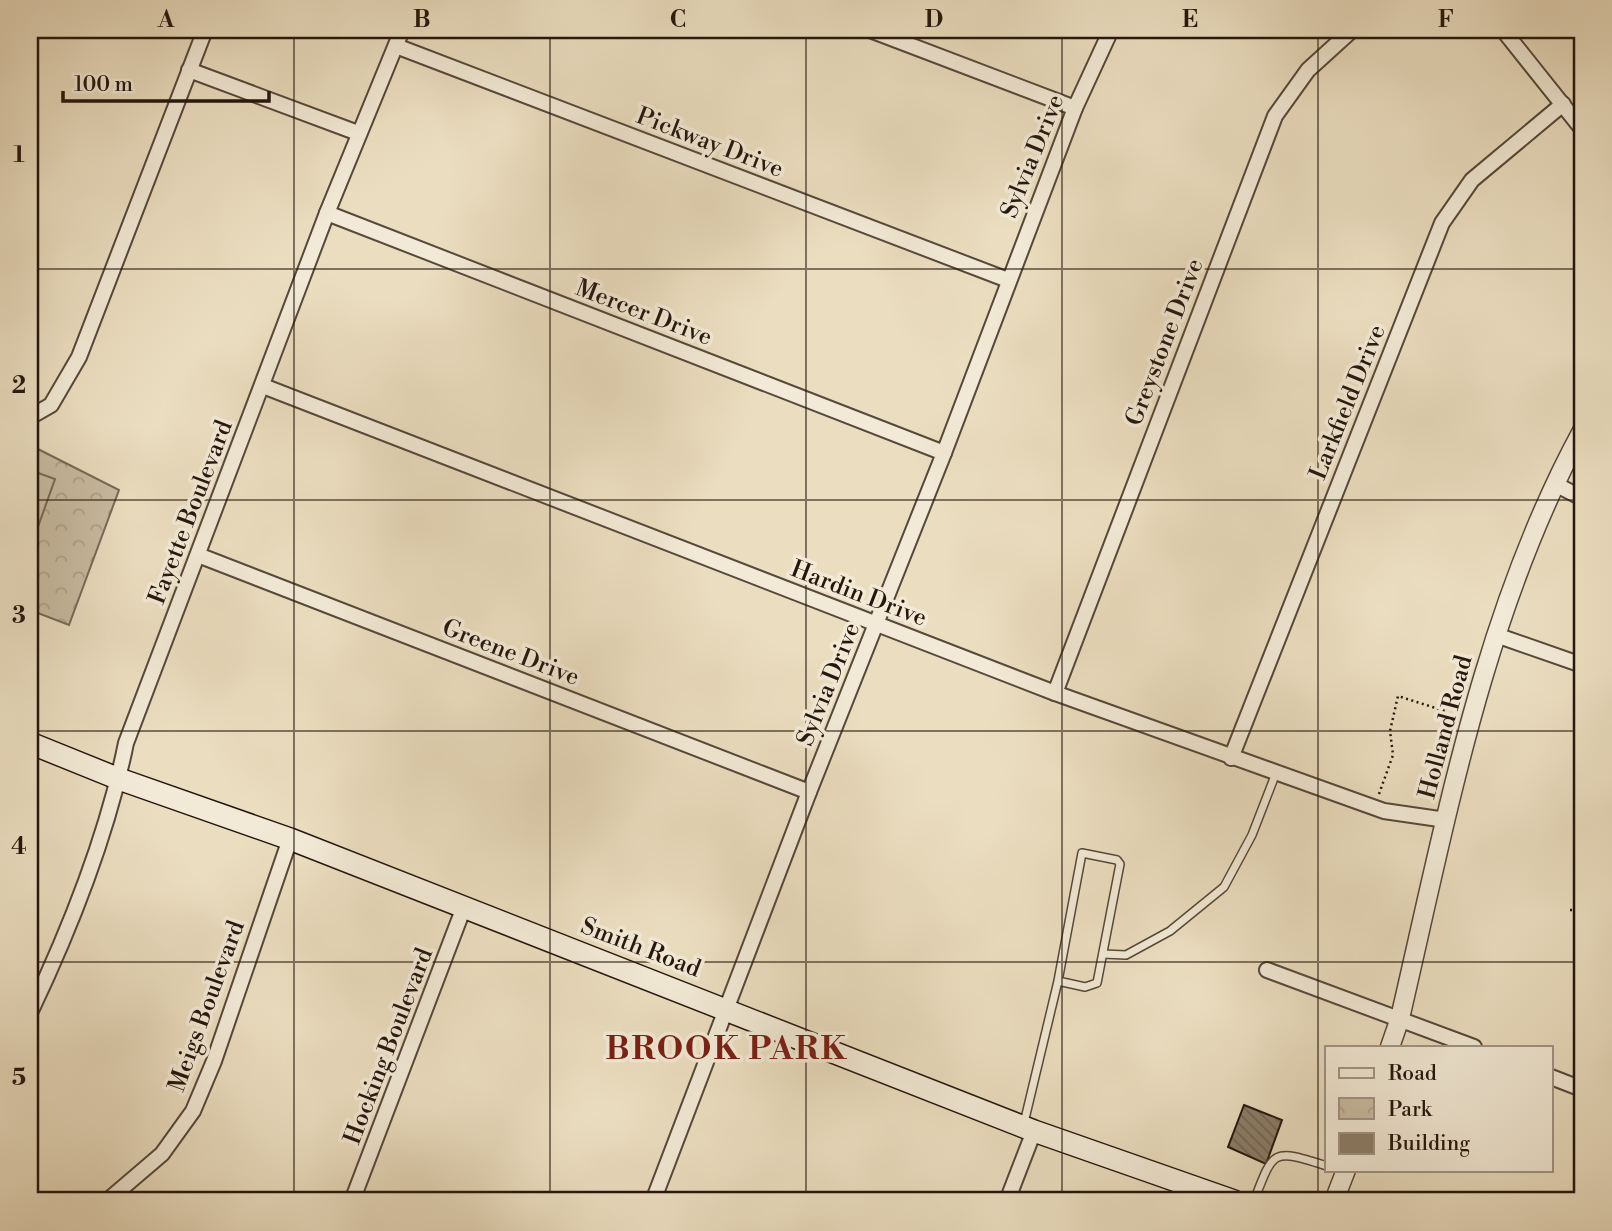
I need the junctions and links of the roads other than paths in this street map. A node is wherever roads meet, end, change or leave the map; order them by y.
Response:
1 (205, 30) edge
2 (402, 30) edge
3 (870, 30) edge
4 (1111, 30) edge
5 (1352, 30) edge
6 (1503, 30) edge
7 (396, 46) junction
8 (189, 71) junction
9 (1563, 104) junction
10 (1074, 108) junction
11 (1582, 129) edge
12 (358, 133) junction
13 (327, 213) junction
14 (1008, 280) junction
15 (263, 386) junction
16 (30, 417) edge
17 (1582, 431) edge
18 (944, 453) junction
19 (1555, 484) junction
20 (1582, 498) edge
21 (198, 555) junction
22 (878, 625) junction
23 (1496, 635) junction
24 (1582, 665) edge
25 (1055, 694) junction
26 (30, 743) edge
27 (1231, 758) junction
28 (1276, 773) junction
29 (118, 779) junction
30 (809, 792) junction
31 (1446, 820) junction
32 (290, 839) junction
33 (464, 906) junction
34 (1103, 954) junction
35 (1267, 970) dead end
36 (1058, 981) junction
37 (726, 1008) junction
38 (30, 1013) edge
39 (1400, 1018) junction
40 (1390, 1046) edge
41 (1471, 1046) edge
42 (1552, 1077) edge
43 (1582, 1089) edge
44 (1028, 1129) junction
45 (1325, 1165) edge
46 (1342, 1172) edge
47 (1188, 1194) edge
48 (107, 1201) edge
49 (352, 1201) edge
50 (653, 1201) edge
51 (1007, 1201) edge
52 (1234, 1201) edge
53 (1254, 1201) edge
54 (1334, 1201) edge

1 - 8 street
2 - 7 street, Fayette Boulevard
3 - 10 street
4 - 10 street, Sylvia Drive
5 - 25 street, Greystone Drive
6 - 9 street
7 - 12 street, Fayette Boulevard
7 - 14 street, Pickway Drive
8 - 12 street
8 - 16 street
9 - 11 street
9 - 27 street, Larkfield Drive
10 - 14 street, Sylvia Drive
12 - 13 street, Fayette Boulevard
13 - 15 street, Fayette Boulevard
13 - 18 street, Mercer Drive
14 - 18 street, Sylvia Drive
15 - 21 street, Fayette Boulevard
15 - 22 street, Hardin Drive
17 - 19 street, Holland Road
18 - 22 street, Sylvia Drive
19 - 20 street
19 - 23 street, Holland Road
21 - 29 street, Fayette Boulevard
21 - 30 street, Greene Drive
22 - 25 street, Hardin Drive
22 - 30 street, Sylvia Drive
23 - 24 street
23 - 31 street, Holland Road
25 - 27 street, Hardin Drive
26 - 29 main road, Smith Road
27 - 28 street, Hardin Drive
28 - 31 street, Hardin Drive
28 - 34 lane
29 - 32 main road, Smith Road
29 - 38 street, Fayette Boulevard
30 - 37 street, Sylvia Drive
31 - 39 street, Holland Road
32 - 33 main road, Smith Road
32 - 48 street, Meigs Boulevard
33 - 37 main road, Smith Road
33 - 49 street, Hocking Boulevard
34 - 36 lane
34 - 36 lane
35 - 39 street
36 - 44 lane
37 - 44 main road, Smith Road
37 - 50 street, Sylvia Drive
39 - 40 street, Holland Road
39 - 41 street
42 - 43 street
44 - 47 main road, Smith Road
44 - 51 street
45 - 53 lane
46 - 54 street
47 - 52 main road, Smith Road

